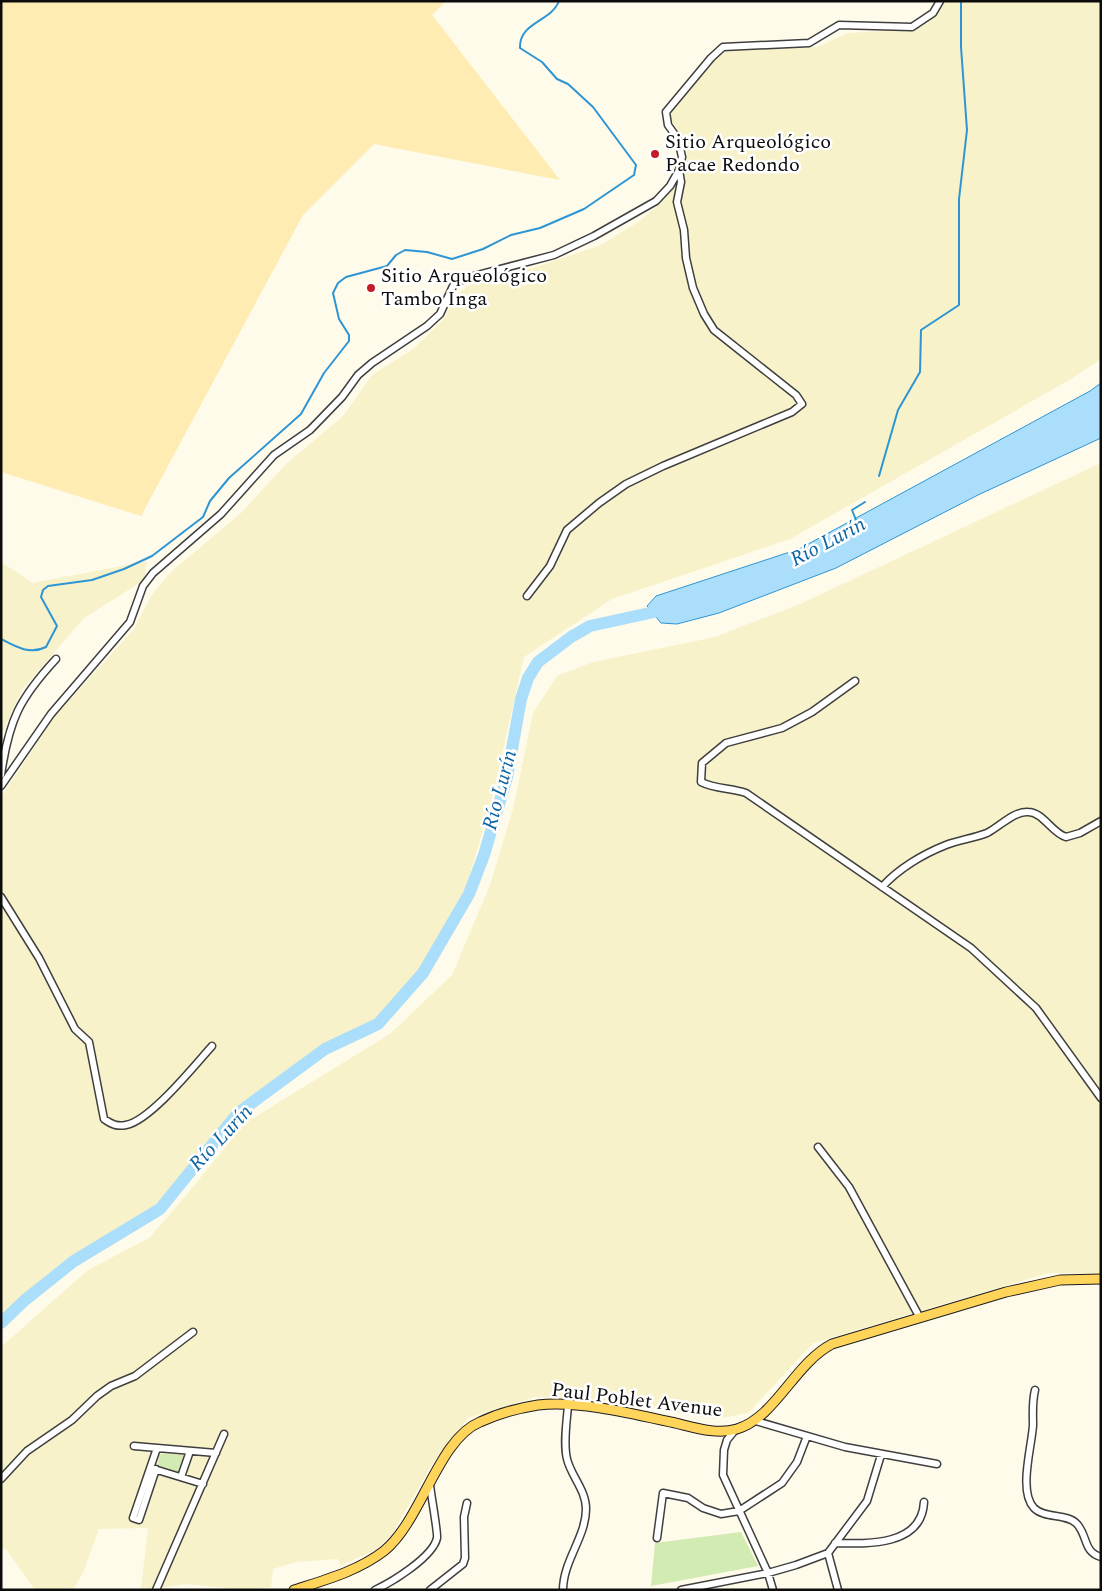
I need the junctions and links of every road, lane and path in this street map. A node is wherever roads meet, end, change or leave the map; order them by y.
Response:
1 (940, 1) edge
2 (679, 170) junction
3 (528, 596) dead end
4 (56, 659) dead end
5 (854, 681) dead end
6 (1, 775) edge
7 (1, 786) edge
8 (1101, 821) edge
9 (882, 887) junction
10 (1, 897) edge
11 (212, 1046) dead end
12 (1101, 1098) edge
13 (818, 1147) dead end
14 (1101, 1279) edge
15 (920, 1318) junction
16 (193, 1332) dead end
17 (1035, 1390) dead end
18 (568, 1405) junction
19 (756, 1421) junction
20 (736, 1429) junction
21 (224, 1434) dead end
22 (807, 1436) junction
23 (134, 1446) dead end
24 (157, 1448) junction
25 (190, 1451) junction
26 (216, 1454) junction
27 (881, 1455) junction
28 (937, 1464) dead end
29 (153, 1469) junction
30 (181, 1477) junction
31 (1, 1479) edge
32 (203, 1484) junction
33 (430, 1485) junction
34 (924, 1502) dead end
35 (467, 1503) dead end
36 (739, 1511) junction
37 (657, 1538) dead end
38 (835, 1543) junction
39 (828, 1553) junction
40 (1101, 1557) edge
41 (768, 1573) junction
42 (712, 1587) edge
43 (156, 1590) edge
44 (294, 1590) edge
45 (375, 1590) edge
46 (430, 1590) edge
47 (563, 1590) edge
48 (681, 1590) edge
49 (773, 1590) edge
50 (838, 1590) edge

1 - 2 street
2 - 3 street
2 - 7 street
4 - 6 street
5 - 9 street
8 - 9 street
9 - 12 street
10 - 11 street
13 - 15 street
14 - 15 main road, Paul Poblet Avenue
15 - 19 main road, Paul Poblet Avenue
16 - 31 street
17 - 40 street
18 - 20 main road, Paul Poblet Avenue
18 - 33 main road, Paul Poblet Avenue
18 - 47 street
19 - 20 main road, Paul Poblet Avenue
19 - 22 street
20 - 36 street
21 - 26 street
22 - 27 street
22 - 36 street
23 - 24 street
24 - 25 street
24 - 29 street
25 - 26 street
25 - 30 street
26 - 32 street
27 - 28 street
27 - 38 street
29 - 29 street
29 - 30 street
30 - 32 street
32 - 43 street
33 - 44 main road, Paul Poblet Avenue
33 - 45 street
34 - 38 street
35 - 46 street
36 - 37 street
36 - 41 street
38 - 39 street
39 - 41 street
39 - 50 street
41 - 42 street
41 - 49 street
42 - 48 street

